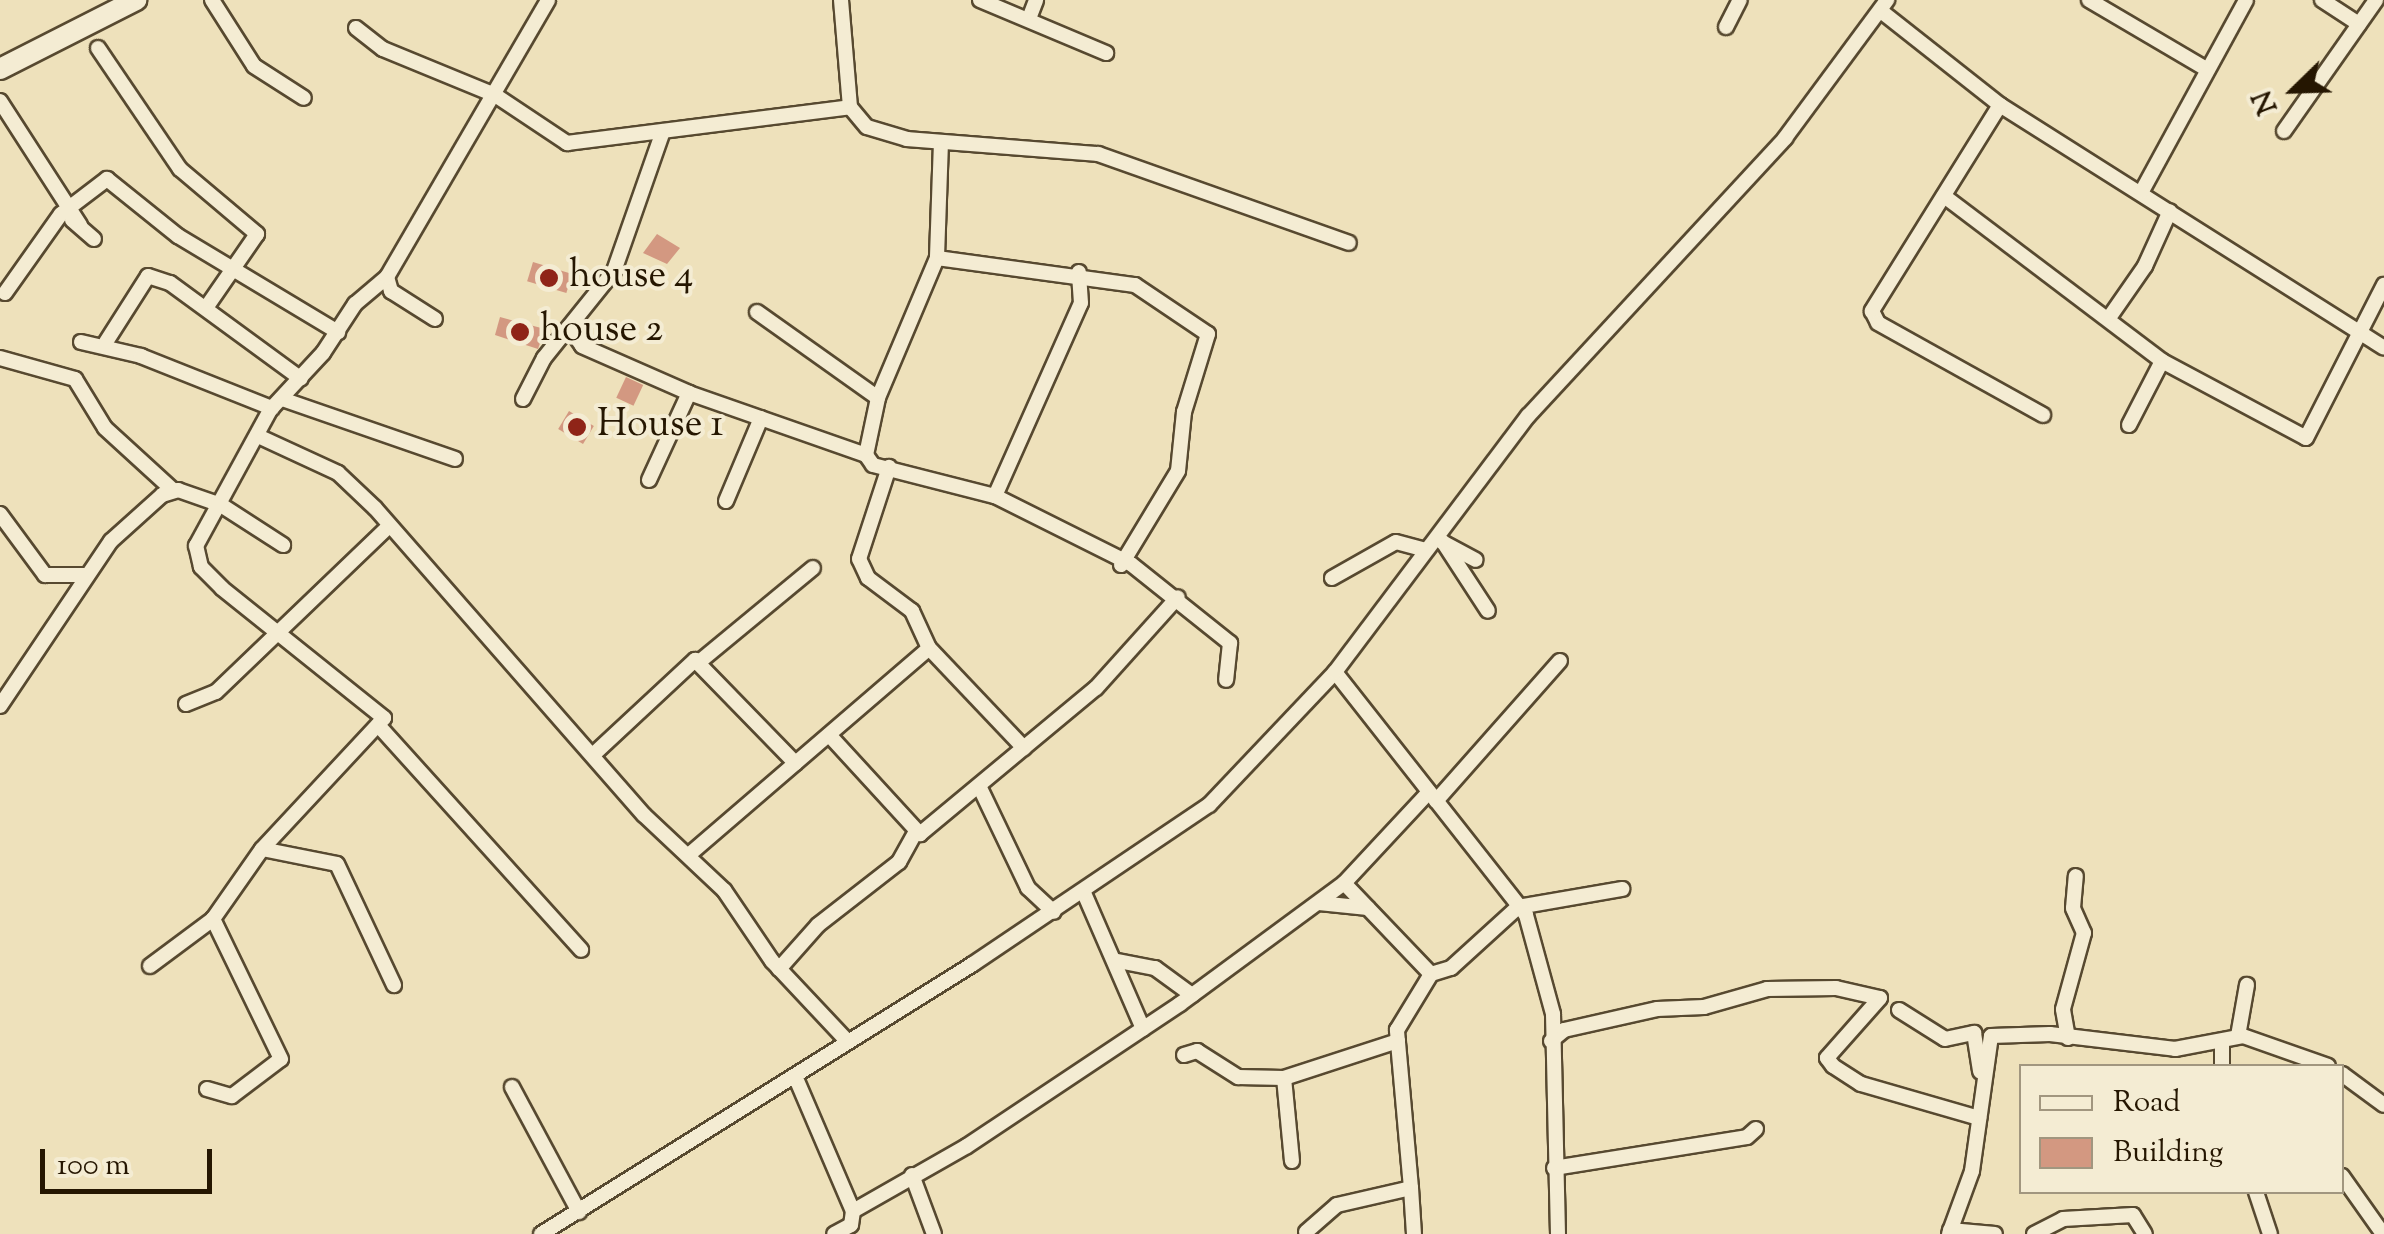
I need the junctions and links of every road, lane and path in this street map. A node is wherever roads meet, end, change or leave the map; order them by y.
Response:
1 (136, 0) edge
2 (212, 0) edge
3 (548, 0) edge
4 (842, 0) edge
5 (980, 0) edge
6 (1036, 0) edge
7 (1740, 0) edge
8 (2089, 0) edge
9 (2246, 0) edge
10 (2322, 0) edge
11 (2376, 0) edge
12 (1884, 5) edge
13 (1030, 16) junction
14 (2359, 24) junction
15 (1726, 27) dead end
16 (356, 28) dead end
17 (98, 48) dead end
18 (1106, 53) dead end
19 (0, 69) edge
20 (2206, 69) junction
21 (495, 96) junction
22 (304, 98) dead end
23 (0, 102) edge
24 (2000, 105) junction
25 (850, 107) junction
26 (663, 131) junction
27 (2284, 132) dead end
28 (941, 142) junction
29 (2142, 191) junction
30 (1944, 196) junction
31 (2170, 211) junction
32 (61, 214) junction
33 (80, 225) junction
34 (94, 239) dead end
35 (1349, 243) dead end
36 (937, 258) junction
37 (236, 270) junction
38 (1079, 272) junction
39 (387, 277) junction
40 (2384, 285) edge
41 (5, 293) dead end
42 (206, 308) junction
43 (756, 312) dead end
44 (2111, 315) junction
45 (435, 319) dead end
46 (571, 330) junction
47 (338, 332) junction
48 (2358, 337) junction
49 (81, 342) dead end
50 (106, 342) dead end
51 (2384, 348) edge
52 (0, 358) edge
53 (2162, 362) junction
54 (298, 382) junction
55 (689, 393) junction
56 (878, 398) junction
57 (522, 400) dead end
58 (277, 404) junction
59 (2044, 415) dead end
60 (761, 418) junction
61 (2130, 426) dead end
62 (258, 436) junction
63 (866, 455) junction
64 (455, 458) dead end
65 (888, 468) junction
66 (648, 480) dead end
67 (174, 491) junction
68 (995, 496) junction
69 (726, 501) dead end
70 (220, 505) junction
71 (0, 514) edge
72 (388, 527) junction
73 (1433, 543) junction
74 (283, 545) dead end
75 (1476, 560) dead end
76 (1121, 565) junction
77 (813, 568) dead end
78 (87, 575) junction
79 (1332, 578) dead end
80 (1178, 597) junction
81 (1488, 611) dead end
82 (281, 630) junction
83 (929, 648) junction
84 (1560, 661) dead end
85 (698, 662) junction
86 (1335, 672) junction
87 (1226, 680) dead end
88 (186, 704) dead end
89 (0, 706) edge
90 (378, 725) junction
91 (831, 737) junction
92 (1024, 748) junction
93 (595, 753) junction
94 (795, 764) junction
95 (981, 790) junction
96 (1433, 796) junction
97 (914, 835) junction
98 (262, 849) junction
99 (691, 853) junction
100 (2076, 876) dead end
101 (1344, 883) junction
102 (1622, 889) dead end
103 (1084, 893) junction
104 (1319, 904) junction
105 (1368, 908) junction
106 (1518, 908) junction
107 (1054, 912) junction
108 (212, 920) junction
109 (581, 950) dead end
110 (1118, 961) junction
111 (150, 966) dead end
112 (778, 969) junction
113 (1432, 974) junction
114 (2247, 985) dead end
115 (394, 986) dead end
116 (1192, 996) junction
117 (1899, 1010) dead end
118 (1553, 1014) junction
119 (1143, 1029) junction
120 (1564, 1030) junction
121 (2238, 1036) junction
122 (2068, 1038) junction
123 (1398, 1041) junction
124 (1551, 1041) junction
125 (848, 1042) junction
126 (2222, 1043) junction
127 (2204, 1048) junction
128 (1184, 1055) dead end
129 (2221, 1063) edge
130 (2324, 1064) edge
131 (2344, 1075) edge
132 (795, 1076) junction
133 (1284, 1078) junction
134 (512, 1087) dead end
135 (207, 1089) dead end
136 (2384, 1105) edge
137 (1975, 1112) junction
138 (1756, 1129) dead end
139 (1292, 1161) dead end
140 (1554, 1168) junction
141 (912, 1175) junction
142 (2344, 1179) edge
143 (1411, 1188) junction
144 (2257, 1194) edge
145 (853, 1211) junction
146 (580, 1212) junction
147 (1306, 1232) edge
148 (1950, 1232) edge
149 (541, 1234) edge
150 (834, 1234) edge
151 (934, 1234) edge
152 (1414, 1234) edge
153 (1558, 1234) edge
154 (1996, 1234) edge
155 (2034, 1234) edge
156 (2145, 1234) edge
157 (2270, 1234) edge
158 (2384, 1234) edge

1 - 19 street
2 - 22 street
3 - 21 street
4 - 25 street
5 - 13 street
6 - 13 street
7 - 15 street
8 - 20 street
9 - 20 street
10 - 14 street
11 - 14 street
12 - 24 street
12 - 73 street
13 - 18 street
14 - 27 street
16 - 21 street
17 - 37 street
20 - 29 street
21 - 26 street
21 - 39 street
23 - 33 street
24 - 29 street
24 - 30 street
25 - 26 street
25 - 28 street
26 - 46 street
28 - 35 street
28 - 36 street
29 - 31 street
30 - 44 street
30 - 59 street
31 - 44 street
31 - 48 street
32 - 33 street
32 - 37 street
32 - 41 street
33 - 34 street
36 - 38 street
36 - 56 street
37 - 42 street
37 - 47 street
38 - 68 street
38 - 76 street
39 - 45 street
39 - 47 street
40 - 48 street
42 - 50 street
42 - 54 street
43 - 56 street
44 - 53 street
46 - 55 street
46 - 57 street
47 - 54 street
48 - 51 street
48 - 53 street
49 - 58 street
52 - 67 street
53 - 61 street
54 - 58 street
55 - 60 street
55 - 66 street
56 - 63 street
58 - 62 street
58 - 64 street
60 - 63 street
60 - 69 street
62 - 70 street
62 - 72 street
63 - 65 street
65 - 68 street
65 - 83 street
67 - 70 street
67 - 78 street
68 - 76 street
70 - 74 street
70 - 82 street
71 - 78 street
72 - 82 street
72 - 93 street
73 - 75 street
73 - 79 street
73 - 81 street
73 - 86 street
76 - 80 street
77 - 85 street
78 - 89 street
80 - 87 street
80 - 92 street
82 - 88 street
82 - 90 street
83 - 91 street
83 - 92 street
84 - 96 street
85 - 93 street
85 - 94 street
86 - 96 street
86 - 103 street
90 - 98 street
90 - 109 street
91 - 94 street
91 - 97 street
92 - 95 street
93 - 99 street
94 - 99 street
95 - 97 street
95 - 107 street
96 - 101 street
96 - 106 street
97 - 112 street
98 - 108 street
98 - 115 street
99 - 112 street
100 - 122 street
101 - 104 street
101 - 105 street
102 - 106 street
103 - 107 street
103 - 110 street
104 - 105 street
104 - 116 street
105 - 113 street
106 - 113 street
106 - 118 street
107 - 125 street
108 - 111 street
108 - 135 street
110 - 116 street
110 - 119 street
112 - 125 street
113 - 123 street
114 - 121 street
116 - 119 street
117 - 137 street
118 - 120 street
118 - 124 street
119 - 141 street
120 - 124 street
120 - 137 street
121 - 126 street
121 - 130 street
122 - 127 street
122 - 137 street
123 - 133 street
123 - 143 street
124 - 140 street
125 - 132 street
126 - 127 street
126 - 129 street
127 - 129 street
128 - 133 street
131 - 136 street
132 - 145 street
132 - 146 street
133 - 139 street
134 - 146 street
137 - 148 street
138 - 140 street
140 - 153 street
141 - 145 street
141 - 151 street
142 - 158 street
143 - 147 street
143 - 152 street
144 - 157 street
145 - 150 street
146 - 149 street
148 - 154 street
155 - 156 street

